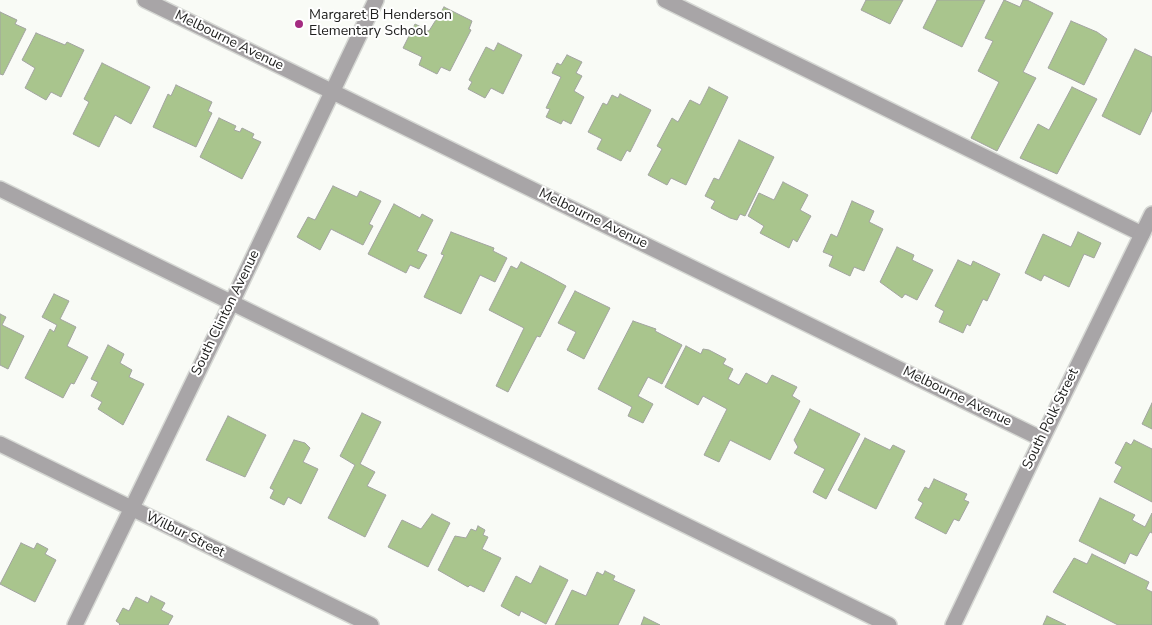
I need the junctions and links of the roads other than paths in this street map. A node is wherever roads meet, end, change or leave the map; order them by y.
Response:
1 (144, 0) edge
2 (376, 0) edge
3 (665, 0) edge
4 (332, 92) junction
5 (0, 189) edge
6 (1152, 214) edge
7 (1142, 234) junction
8 (232, 302) junction
9 (1042, 439) junction
10 (0, 444) edge
11 (132, 508) junction
12 (75, 625) edge
13 (371, 625) edge
14 (889, 625) edge
15 (953, 625) edge

1 - 4 street, Melbourne Avenue
2 - 4 street, South Clinton Avenue
3 - 7 street
4 - 8 street, South Clinton Avenue
4 - 9 street, Melbourne Avenue
5 - 8 street
6 - 7 street, South Polk Street
7 - 9 street, South Polk Street
8 - 11 street, South Clinton Avenue
8 - 14 street
9 - 15 street, South Polk Street
10 - 11 street, Wilbur Street
11 - 12 street, South Clinton Avenue
11 - 13 street, Wilbur Street

